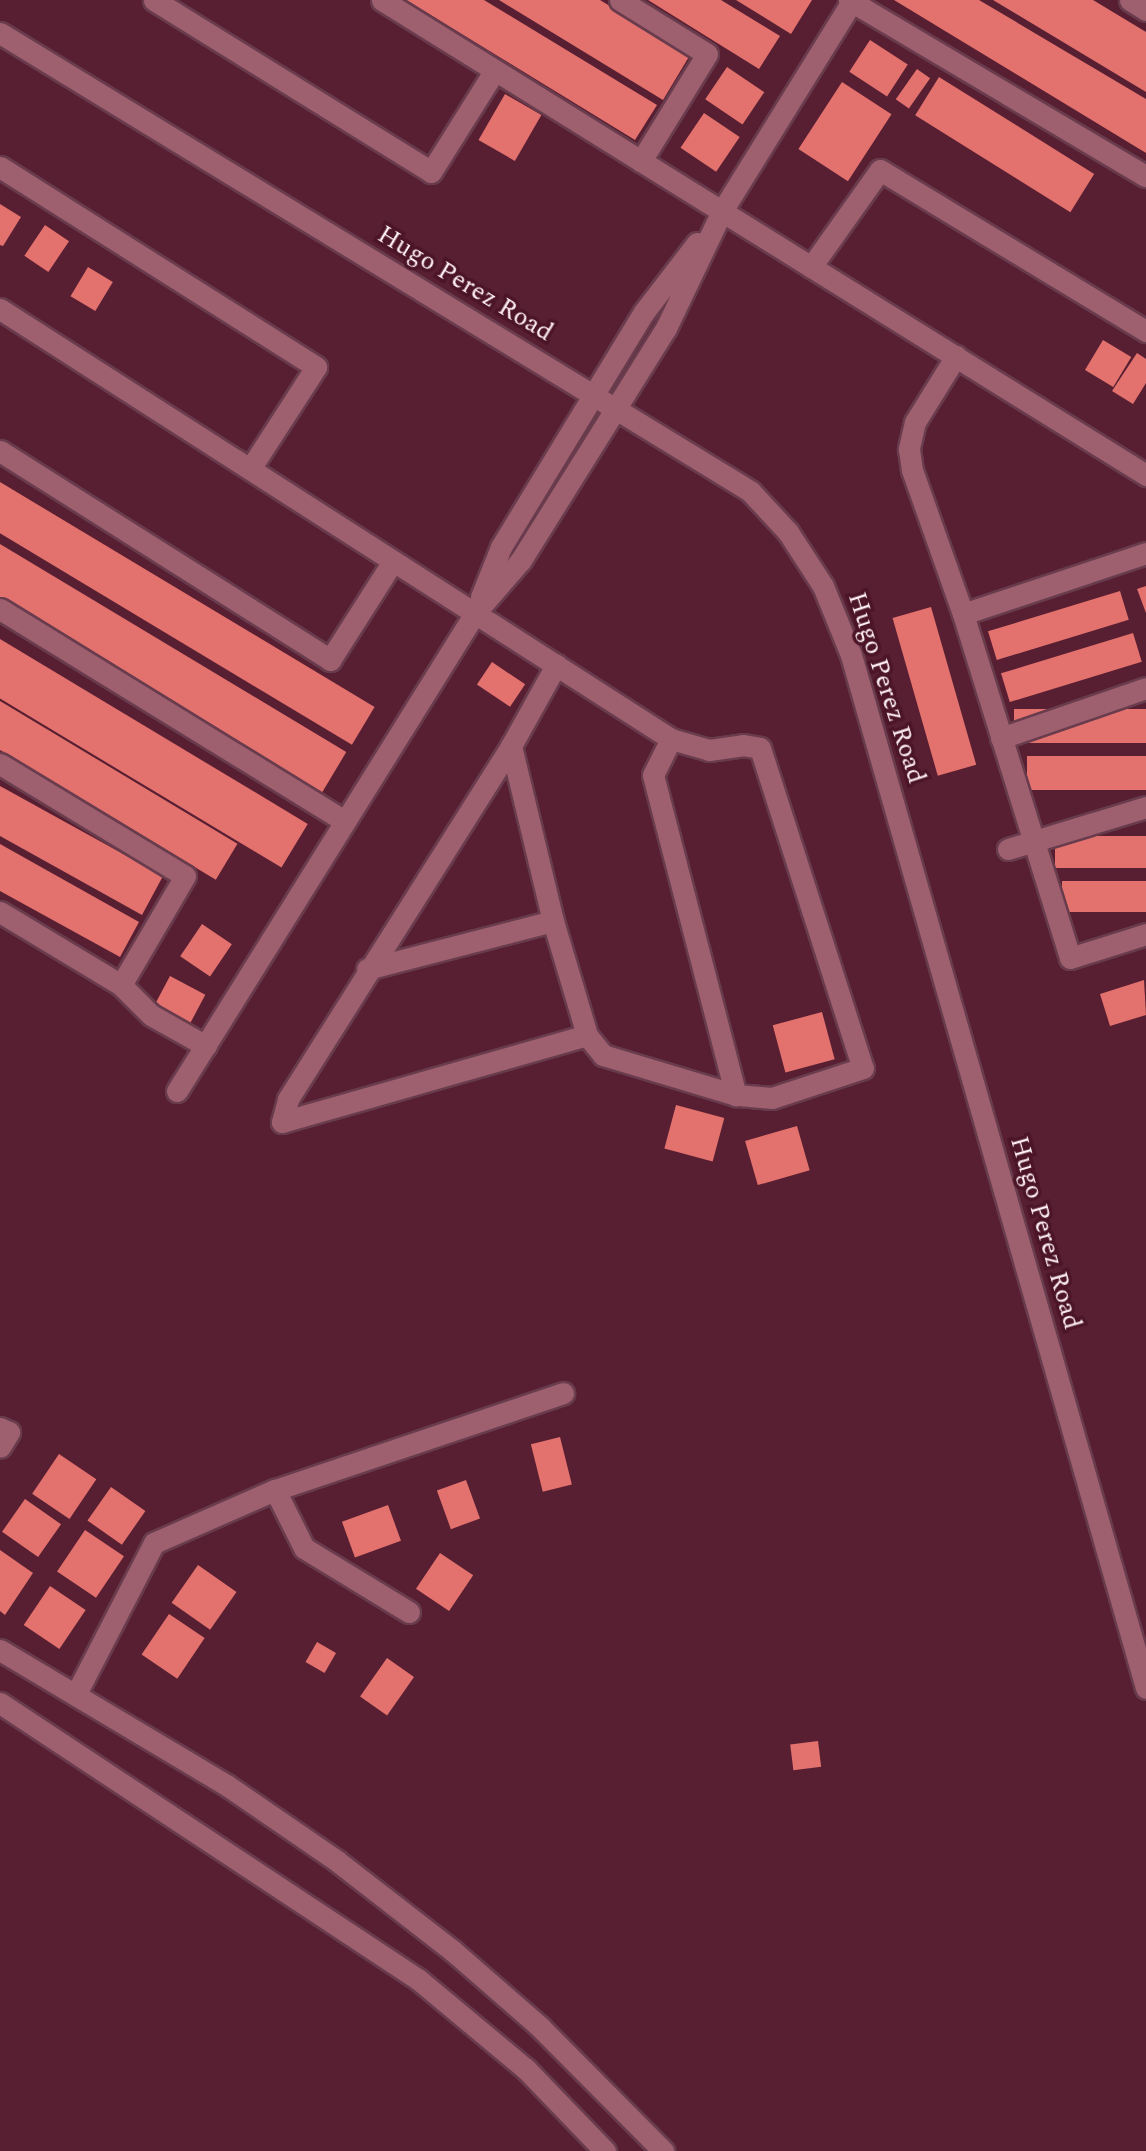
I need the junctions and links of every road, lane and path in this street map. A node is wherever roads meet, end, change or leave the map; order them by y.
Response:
1 (154, 0) edge
2 (382, 0) edge
3 (620, 0) edge
4 (1130, 0) edge
5 (851, 1) edge
6 (1146, 10) edge
7 (0, 33) edge
8 (495, 70) junction
9 (641, 161) junction
10 (0, 167) edge
11 (1146, 176) edge
12 (722, 211) junction
13 (811, 267) junction
14 (0, 309) edge
15 (1146, 331) edge
16 (956, 356) junction
17 (593, 395) junction
18 (615, 409) junction
19 (0, 451) edge
20 (250, 469) junction
21 (1146, 475) edge
22 (1146, 553) edge
23 (393, 561) junction
24 (0, 609) edge
25 (475, 613) junction
26 (963, 614) junction
27 (556, 665) junction
28 (1146, 688) edge
29 (1000, 738) junction
30 (671, 739) junction
31 (511, 746) junction
32 (0, 764) edge
33 (1146, 807) edge
34 (344, 821) junction
35 (1032, 842) junction
36 (1008, 849) dead end
37 (0, 912) edge
38 (553, 921) junction
39 (1146, 934) edge
40 (367, 969) junction
41 (121, 985) junction
42 (587, 1035) junction
43 (206, 1045) junction
44 (177, 1091) dead end
45 (736, 1095) junction
46 (564, 1392) dead end
47 (0, 1428) edge
48 (0, 1447) edge
49 (275, 1490) junction
50 (409, 1612) dead end
51 (0, 1650) edge
52 (1146, 1688) edge
53 (76, 1692) junction
54 (0, 1703) edge
55 (605, 2151) edge
56 (663, 2151) edge

1 - 8 street
2 - 8 street
3 - 9 street
4 - 6 street
5 - 11 street
5 - 12 street
7 - 17 street, Hugo Perez Road
8 - 9 street
9 - 12 street
10 - 20 street
12 - 13 street
12 - 17 street
12 - 18 street
13 - 15 street
13 - 16 street
14 - 20 street
16 - 21 street
16 - 26 street
17 - 18 street, Hugo Perez Road
17 - 25 street
18 - 25 street
18 - 52 street, Hugo Perez Road
19 - 23 street
20 - 23 street
22 - 26 street
23 - 25 street
24 - 34 street
25 - 27 street
25 - 34 street
26 - 29 street
27 - 30 street
27 - 31 street
28 - 29 street
29 - 35 street
30 - 45 street
30 - 45 street
31 - 38 street
31 - 40 street
32 - 41 street
33 - 35 street
34 - 43 street
35 - 36 street
35 - 39 street
37 - 41 street
38 - 40 street
38 - 42 street
40 - 42 street
41 - 43 street
42 - 45 street
43 - 44 street
46 - 49 street
47 - 48 street
49 - 50 street
49 - 53 street
51 - 53 street
53 - 56 street
54 - 55 street

